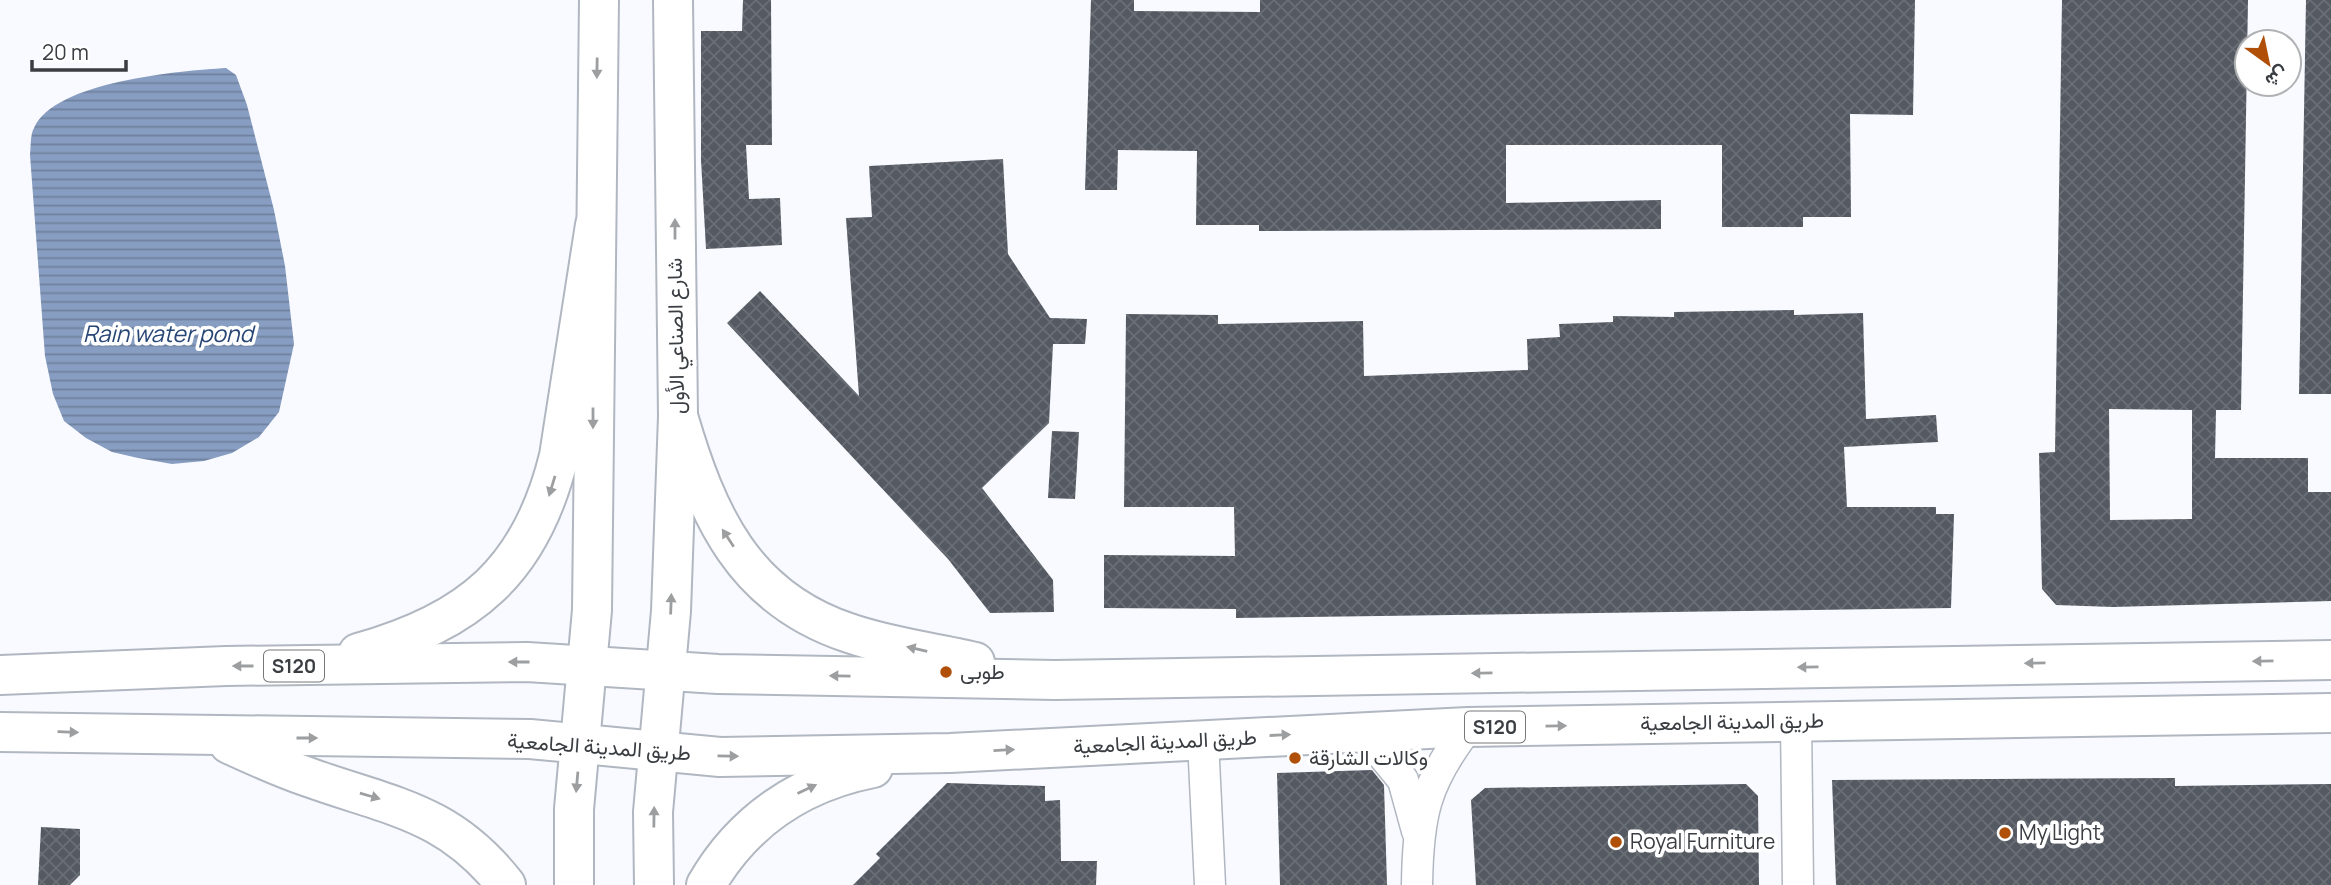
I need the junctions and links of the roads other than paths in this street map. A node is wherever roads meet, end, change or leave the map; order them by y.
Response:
1 (598, 0) edge
2 (673, 0) edge
3 (595, 225) junction
4 (678, 416) junction
5 (2331, 660) edge
6 (587, 665) junction
7 (313, 666) junction
8 (9, 671) edge
9 (667, 672) junction
10 (1055, 680) junction
11 (2331, 713) edge
12 (1797, 721) junction
13 (1468, 727) junction
14 (1363, 731) junction
15 (0, 732) edge
16 (215, 737) junction
17 (1203, 740) junction
18 (581, 743) junction
19 (660, 749) junction
20 (950, 753) junction
21 (1418, 835) junction
22 (506, 885) edge
23 (573, 885) edge
24 (654, 885) edge
25 (706, 885) edge
26 (1210, 885) edge
27 (1417, 885) edge
28 (1798, 885) edge

1 -> 3 main road
4 -> 2 main road, شارع الصناعي الأول
3 -> 6 main road
3 -> 7 main road
9 -> 4 main road, شارع الصناعي الأول
10 -> 4 main road
5 -> 10 main road, S120
6 -> 7 main road, S120
6 - 9 main road, S120
6 - 18 main road
7 -> 8 main road, S120
10 -> 9 main road, S120
9 - 19 main road, شارع الصناعي الأول
11 - 12 main road, طريق المدينة الجامعية / S120
13 -> 12 main road, طريق المدينة الجامعية / S120
12 - 28 street
13 - 14 main road, طريق المدينة الجامعية / S120
13 - 21 street
17 -> 14 main road, طريق المدينة الجامعية / S120
14 - 21 street
15 -> 16 main road, طريق المدينة الجامعية / S120
16 -> 18 main road, طريق المدينة الجامعية / S120
16 -> 22 main road
20 -> 17 main road, طريق المدينة الجامعية / S120
17 - 26 street
18 - 19 main road, طريق المدينة الجامعية / S120
18 -> 23 main road
19 -> 20 main road, طريق المدينة الجامعية / S120
24 -> 19 main road, شارع الصناعي الأول
25 -> 20 main road
21 - 27 street

